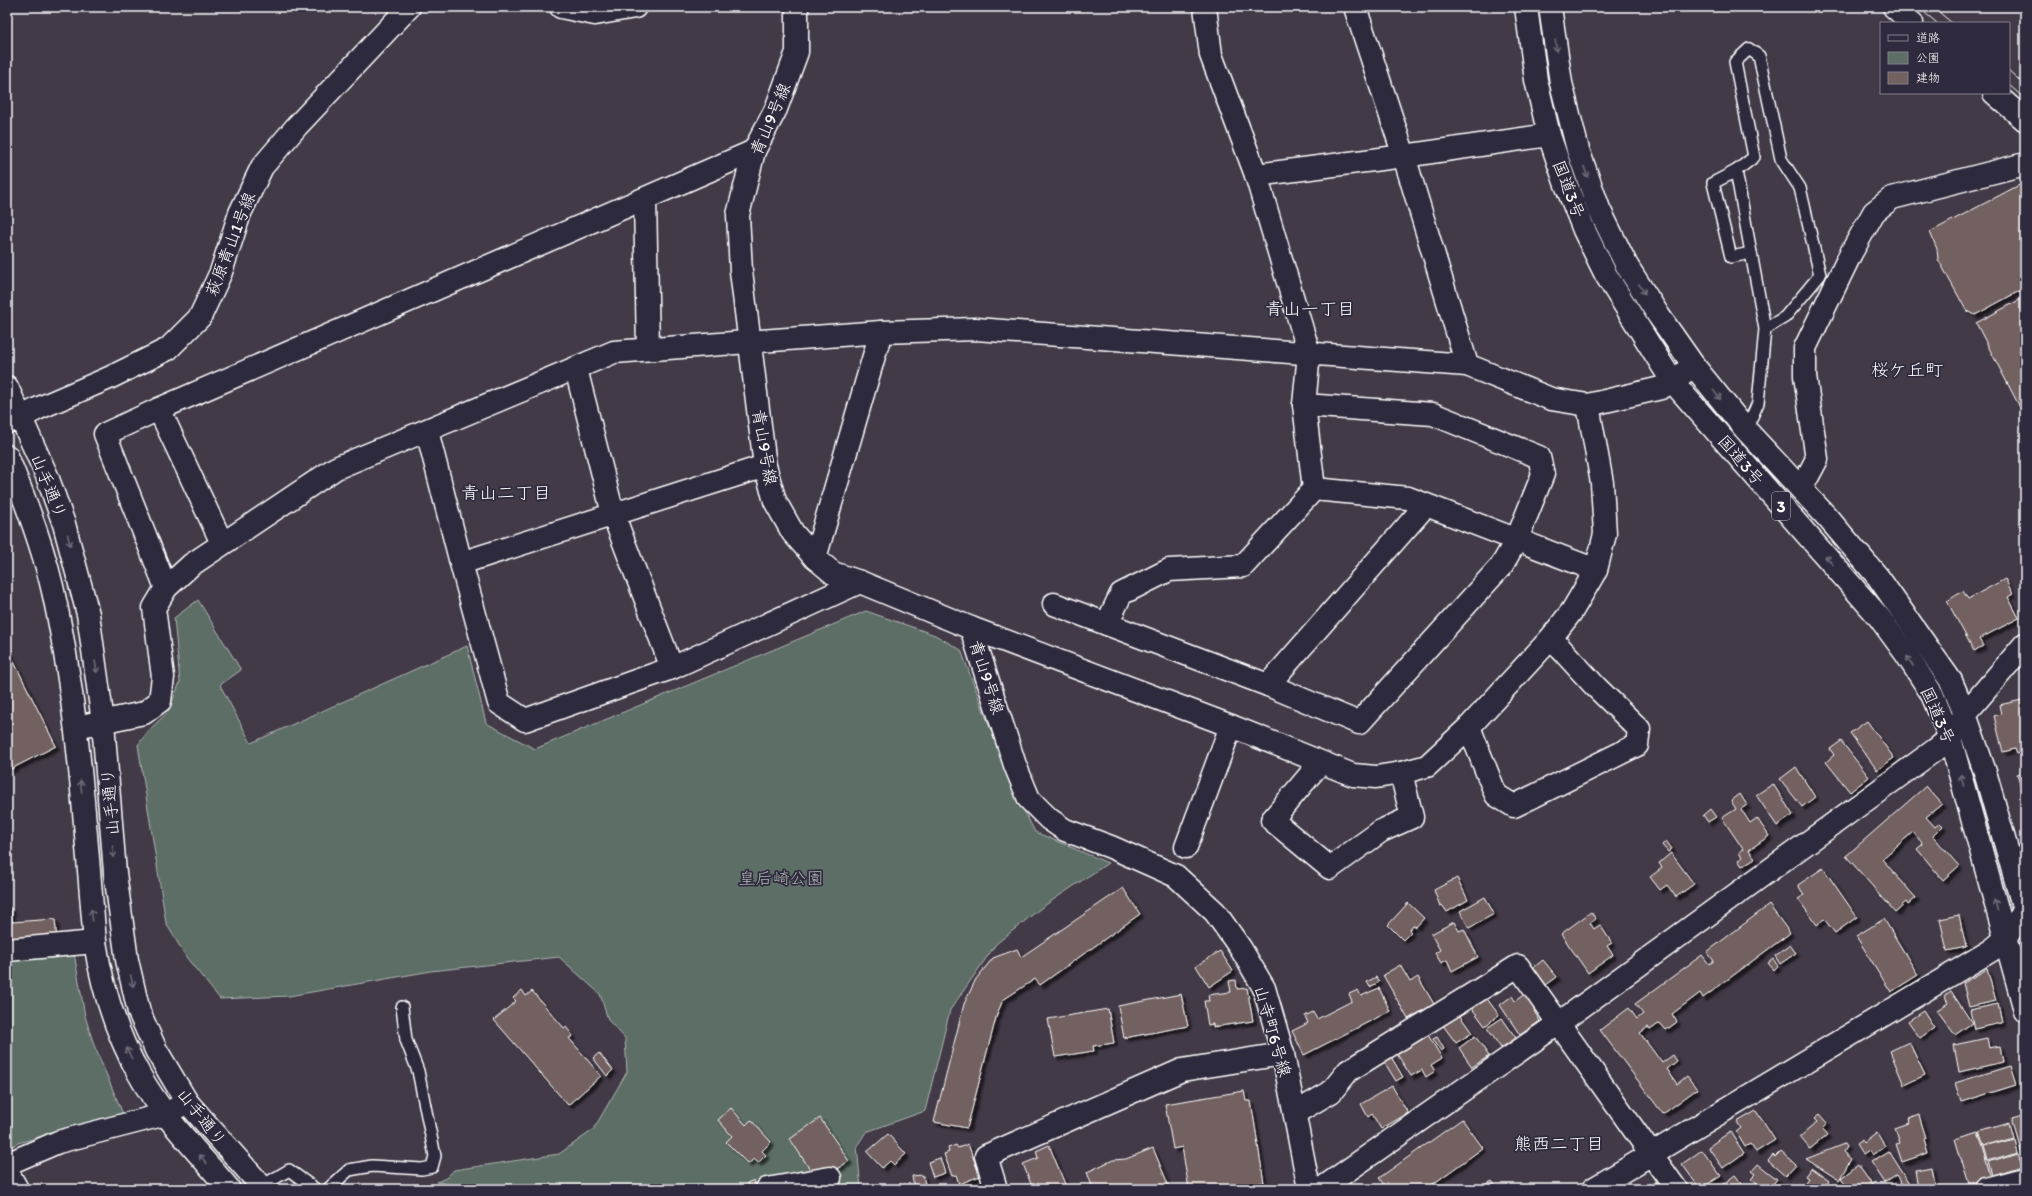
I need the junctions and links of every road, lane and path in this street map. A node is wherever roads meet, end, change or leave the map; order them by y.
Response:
1 (409, 7) edge
2 (561, 7) edge
3 (635, 7) edge
4 (797, 7) edge
5 (1204, 7) edge
6 (1355, 7) edge
7 (1526, 7) edge
8 (1550, 7) edge
9 (1894, 7) edge
10 (1911, 22) edge
11 (1995, 94) edge
12 (2025, 120) edge
13 (1549, 135) junction
14 (754, 151) junction
15 (1404, 156) junction
16 (2025, 164) edge
17 (1736, 171) junction
18 (1256, 175) junction
19 (645, 199) junction
20 (1751, 253) junction
21 (1765, 329) junction
22 (881, 332) junction
23 (750, 342) junction
24 (648, 348) junction
25 (1308, 353) junction
26 (1468, 365) junction
27 (1694, 366) junction
28 (576, 369) junction
29 (1672, 381) junction
30 (7, 387) edge
31 (1304, 405) junction
32 (1588, 405) junction
33 (159, 409) junction
34 (14, 420) edge
35 (1746, 430) junction
36 (427, 431) junction
37 (7, 456) edge
38 (765, 466) junction
39 (1314, 489) junction
40 (1801, 489) junction
41 (1426, 505) junction
42 (614, 514) junction
43 (1517, 539) junction
44 (222, 543) junction
45 (816, 558) junction
46 (461, 564) junction
47 (1596, 570) junction
48 (860, 582) junction
49 (166, 588) junction
50 (1054, 604) dead end
51 (1108, 624) junction
52 (970, 628) junction
53 (1551, 638) junction
54 (2025, 644) edge
55 (672, 668) junction
56 (1268, 685) junction
57 (1965, 714) junction
58 (103, 722) junction
59 (1231, 726) junction
60 (76, 727) junction
61 (1469, 727) junction
62 (1950, 738) junction
63 (1320, 763) junction
64 (1401, 773) junction
65 (1111, 847) joint
66 (1186, 847) dead end
67 (2025, 911) edge
68 (2005, 939) junction
69 (95, 942) junction
70 (7, 950) edge
71 (402, 1007) dead end
72 (2025, 1010) edge
73 (1559, 1023) junction
74 (1284, 1054) junction
75 (187, 1102) junction
76 (1295, 1113) junction
77 (166, 1114) junction
78 (1652, 1154) junction
79 (7, 1164) edge
80 (7, 1171) edge
81 (830, 1178) dead end
82 (2025, 1179) edge
83 (263, 1188) edge
84 (17, 1189) edge
85 (228, 1189) edge
86 (315, 1189) edge
87 (328, 1189) edge
88 (767, 1189) edge
89 (996, 1189) edge
90 (1309, 1189) edge
91 (1321, 1189) edge
92 (1592, 1189) edge
93 (1676, 1189) edge
94 (1987, 1189) edge

1 - 34 main road, 萩原青山1号線
2 - 3 main road
4 - 14 main road, 青山9号線
5 - 18 main road
6 - 15 main road
7 - 13 main road, 国道3号 / 3
8 -> 27 main road, 国道3号 / 3
9 - 10 main road
11 - 12 main road
13 - 15 main road
13 - 29 main road, 国道3号 / 3
14 - 19 main road
14 - 23 main road, 青山9号線
15 - 18 main road
15 - 26 main road
16 - 40 main road
17 - 20 lane
17 - 20 lane
17 - 21 lane
18 - 25 main road
19 - 24 main road
19 - 33 main road
20 - 21 lane
21 - 35 lane
22 - 23 main road
22 - 25 main road
22 - 45 main road
23 - 24 main road
23 - 38 main road, 青山9号線
24 - 28 main road
25 - 26 main road
25 - 31 main road
26 - 32 main road
27 - 29 main road
27 -> 35 main road, 国道3号 / 3
28 - 36 main road
28 - 42 main road
29 - 32 main road
62 -> 29 main road, 国道3号 / 3
30 - 34 main road, 山手通り
31 - 39 main road
31 - 43 main road
32 - 47 main road
33 - 44 main road
33 - 49 main road
34 -> 58 main road, 山手通り
35 - 40 main road, 国道3号 / 3
36 - 44 main road
36 - 46 main road
37 - 60 main road, 山手通り
38 - 42 main road
38 - 45 main road, 青山9号線
39 - 41 main road
39 - 51 main road
40 - 57 main road, 国道3号 / 3
41 - 43 main road
41 - 56 main road
42 - 46 main road
42 - 55 main road
43 - 47 main road
43 - 56 main road
44 - 49 main road
45 - 48 main road, 青山9号線
46 - 55 main road
47 - 53 main road
48 - 52 main road, 青山9号線
48 - 55 main road
49 - 58 main road
50 - 51 main road
51 - 56 main road
52 - 59 main road
52 - 65 main road, 青山9号線
53 - 61 main road
53 - 61 main road
54 - 57 main road
57 - 62 main road
57 - 67 main road, 国道3号 / 3
58 - 60 main road
58 -> 75 main road, 山手通り
59 - 63 main road
59 - 66 main road
69 -> 60 main road, 山手通り
61 - 64 main road
68 -> 62 main road, 国道3号 / 3
62 - 73 main road
63 - 64 main road
63 - 64 main road
65 - 74 main road, 山寺町6号線
67 - 68 main road
68 - 72 main road, 国道3号 / 3
68 - 78 main road
69 - 70 main road
77 -> 69 main road, 山手通り
71 - 87 lane
73 - 76 main road
73 - 78 main road
73 - 91 main road
74 - 76 main road, 山寺町6号線
74 - 89 main road
75 - 77 main road
75 - 83 main road, 山手通り
76 - 90 main road, 山寺町6号線
77 - 79 main road
85 -> 77 main road, 山手通り
78 - 92 main road
78 - 93 main road
80 - 84 main road
81 - 88 main road
82 - 94 main road
83 - 86 lane

